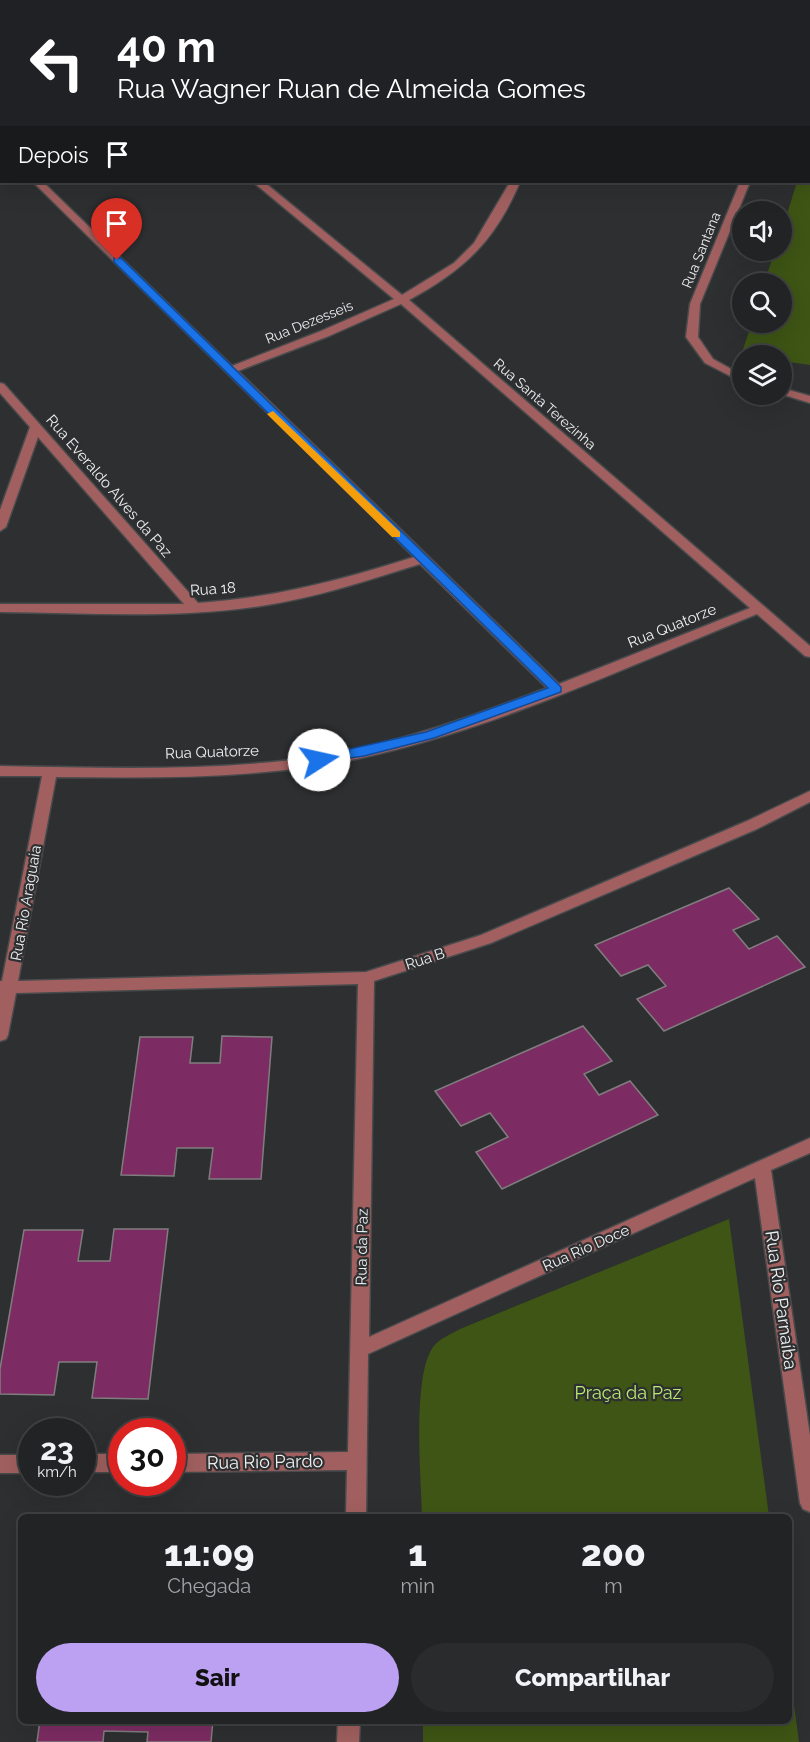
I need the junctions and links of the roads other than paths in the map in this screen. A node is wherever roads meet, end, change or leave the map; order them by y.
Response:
1 (39, 183) edge
2 (259, 183) edge
3 (514, 183) edge
4 (745, 183) edge
5 (402, 300) junction
6 (229, 371) junction
7 (732, 374) edge
8 (0, 386) edge
9 (792, 394) edge
10 (810, 400) edge
11 (36, 427) junction
12 (0, 527) edge
13 (422, 559) junction
14 (195, 607) junction
15 (0, 608) edge
16 (759, 609) junction
17 (810, 653) edge
18 (557, 690) junction
19 (0, 771) edge
20 (50, 771) junction
21 (810, 796) edge
22 (366, 978) junction
23 (5, 987) edge
24 (0, 1035) edge
25 (810, 1145) edge
26 (762, 1168) junction
27 (361, 1349) junction
28 (358, 1461) junction
29 (186, 1462) edge
30 (0, 1464) edge
31 (18, 1464) edge
32 (810, 1503) edge
33 (356, 1514) edge
34 (349, 1724) edge
35 (348, 1742) edge

1 - 6 street
2 - 5 street, Rua Santa Terezinha
3 - 5 street, Rua Dezesseis
4 - 7 street, Rua Santana
5 - 6 street, Rua Dezesseis
5 - 16 street, Rua Santa Terezinha
6 - 13 street
8 - 11 street, Rua Everaldo Alves da Paz
9 - 10 street
11 - 12 street
11 - 14 street, Rua Everaldo Alves da Paz
13 - 14 street, Rua 18
13 - 18 street
14 - 15 street, Rua 18
16 - 17 street, Rua Santa Terezinha
16 - 18 street, Rua Quatorze
18 - 20 street, Rua Quatorze
19 - 20 street, Rua Quatorze
20 - 23 street, Rua Rio Araguaia
21 - 22 street, Rua B
22 - 23 street, Rua B
22 - 27 street, Rua da Paz
23 - 24 street, Rua Rio Araguaia
25 - 26 street, Rua Rio Doce
26 - 27 street, Rua Rio Doce
26 - 32 street, Rua Rio Parnaíba
27 - 28 street, Rua da Paz
28 - 29 street, Rua Rio Pardo
28 - 33 street, Rua da Paz
30 - 31 street
34 - 35 street

